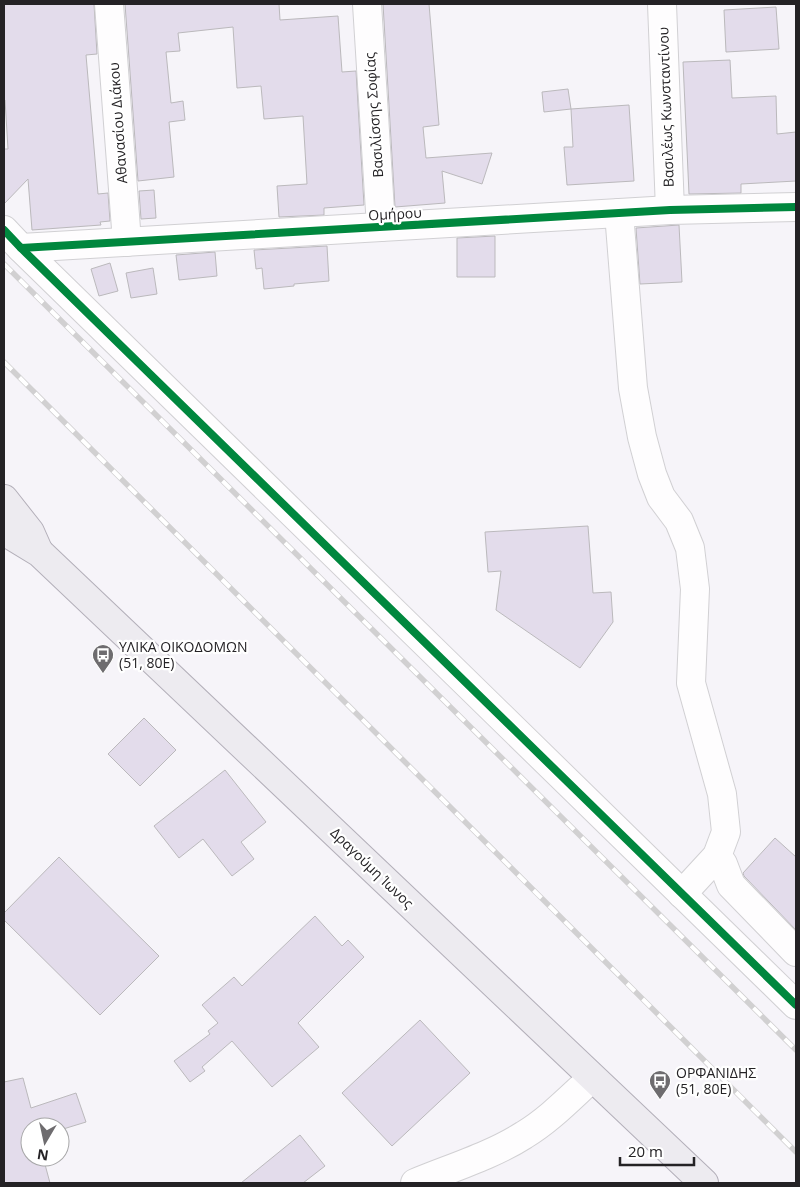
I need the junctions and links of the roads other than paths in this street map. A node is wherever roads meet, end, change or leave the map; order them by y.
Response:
1 (109, 4) edge
2 (367, 4) edge
3 (662, 4) edge
4 (796, 207) edge
5 (670, 210) junction
6 (619, 214) junction
7 (381, 227) junction
8 (12, 239) edge
9 (127, 242) junction
10 (4, 499) edge
11 (4, 531) edge
12 (40, 553) junction
13 (717, 856) junction
14 (682, 894) junction
15 (796, 952) edge
16 (796, 1005) edge
17 (592, 1078) junction
18 (415, 1183) edge
19 (704, 1183) edge

1 - 9 street, Αθανασίου Διάκου
2 - 7 street, Βασιλίσσης Σοφίας
3 - 5 street, Βασιλέως Κωνσταντίνου
4 - 5 street, Ομήρου
5 - 6 street, Ομήρου
6 - 7 street, Ομήρου
6 - 13 street
7 - 9 street, Ομήρου
8 - 9 street, Ομήρου
8 - 14 street
10 - 12 main road, Δραγούμη Ίωνος
11 - 12 main road, Δραγούμη Ίωνος
12 - 17 main road, Δραγούμη Ίωνος
13 - 14 street
13 - 15 street
14 - 16 street
17 - 18 street
17 - 19 main road, Δραγούμη Ίωνος

